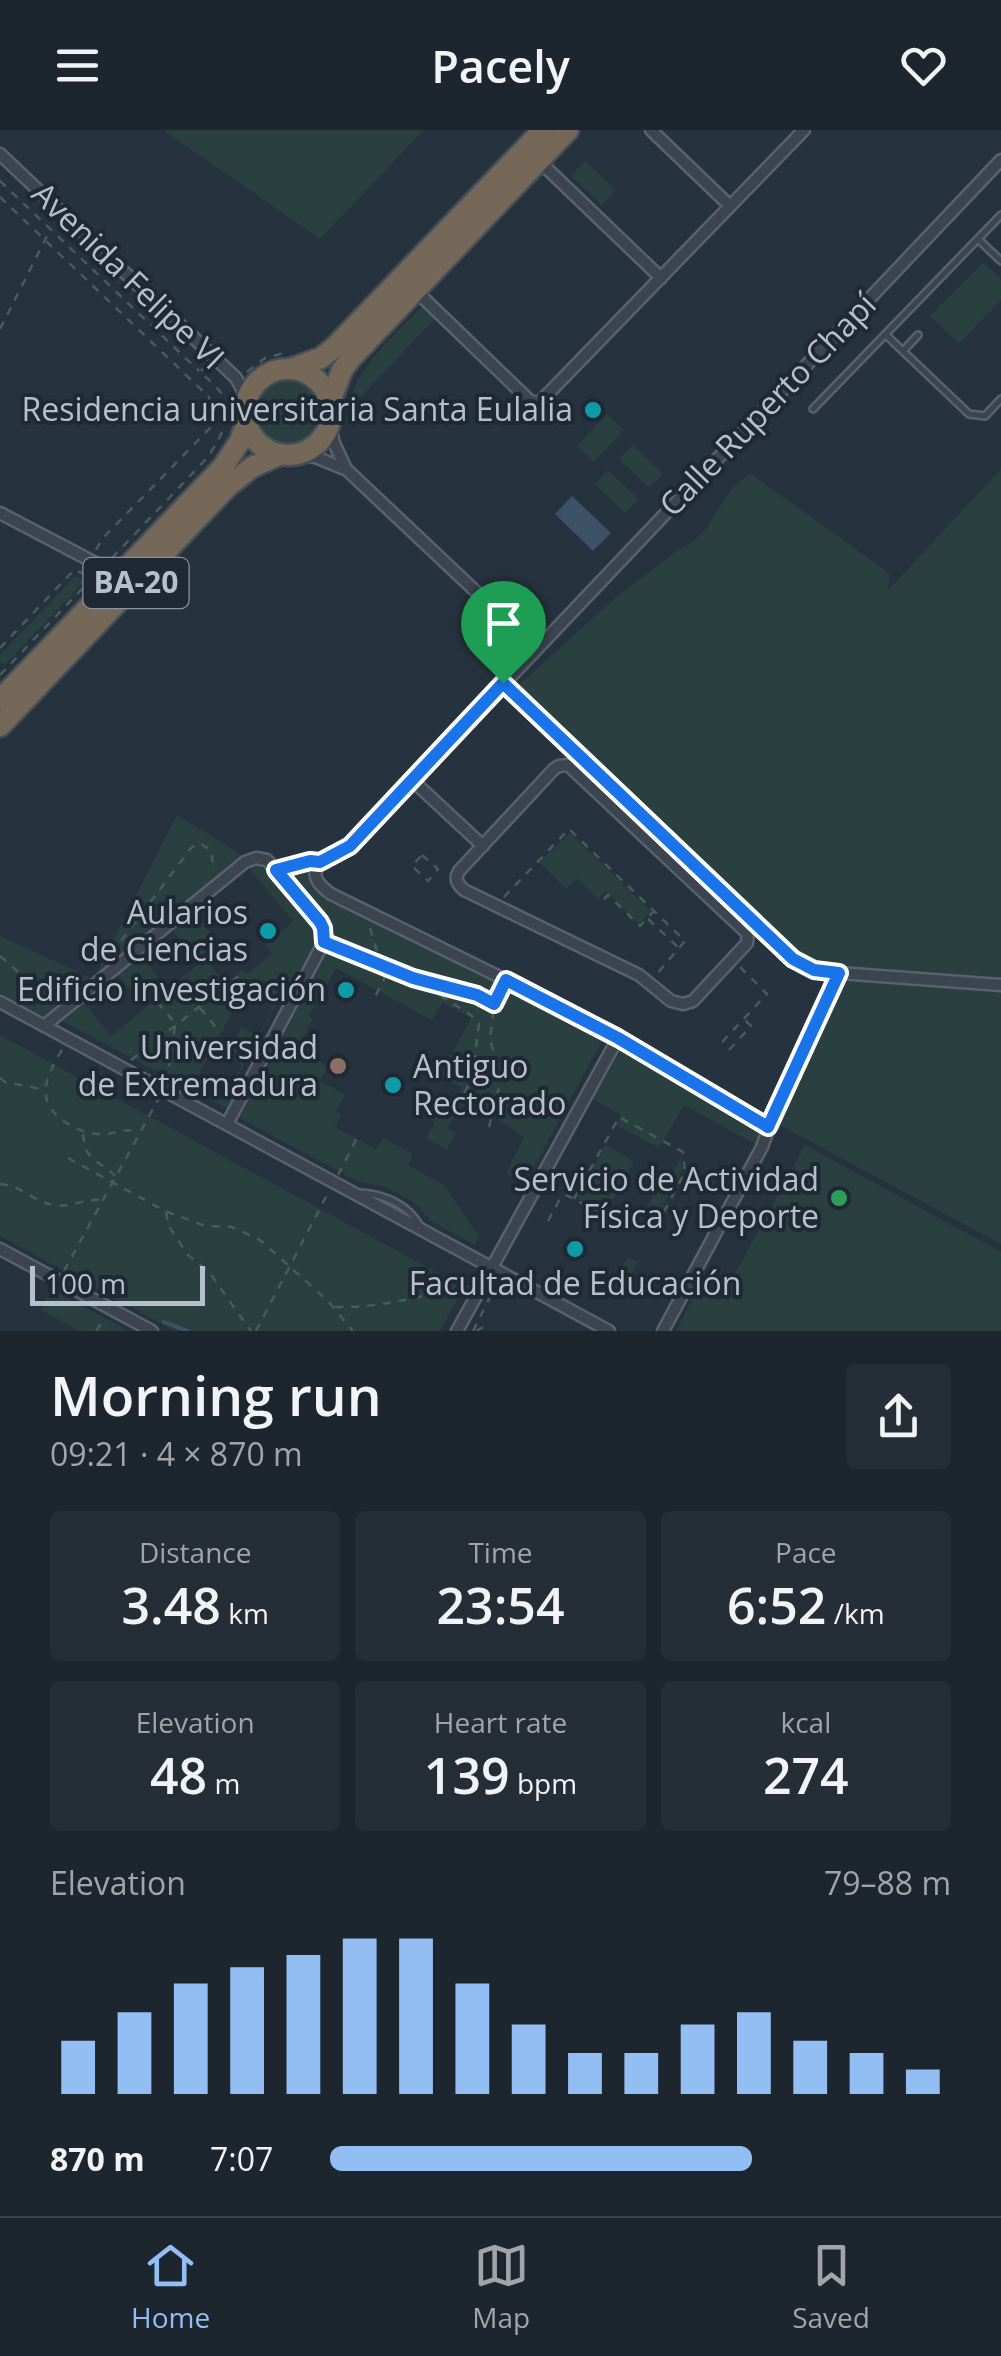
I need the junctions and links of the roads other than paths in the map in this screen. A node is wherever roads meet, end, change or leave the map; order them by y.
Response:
1 (543, 130) edge
2 (568, 130) edge
3 (651, 130) edge
4 (804, 130) edge
5 (0, 154) edge
6 (1001, 160) edge
7 (539, 161) junction
8 (730, 206) junction
9 (1001, 215) edge
10 (978, 239) junction
11 (1001, 261) edge
12 (661, 278) junction
13 (416, 290) junction
14 (918, 334) dead end
15 (886, 335) junction
16 (903, 351) junction
17 (291, 369) junction
18 (1001, 400) edge
19 (813, 410) dead end
20 (330, 412) junction
21 (246, 414) junction
22 (290, 453) junction
23 (347, 470) junction
24 (0, 513) edge
25 (126, 568) junction
26 (534, 650) junction
27 (503, 683) junction
28 (0, 700) edge
29 (0, 726) edge
30 (411, 779) junction
31 (483, 846) junction
32 (320, 862) junction
33 (276, 870) junction
34 (1001, 985) edge
35 (0, 1002) edge
36 (44, 1026) junction
37 (618, 1038) junction
38 (227, 1124) junction
39 (0, 1250) edge
40 (491, 1267) junction
41 (152, 1331) edge
42 (457, 1331) edge
43 (610, 1331) edge
44 (663, 1331) edge

1 - 17 highway
2 - 7 highway
3 - 8 street
4 - 8 street
5 - 21 street, Avenida Felipe VI
6 - 26 street, Calle Ruperto Chapí
7 - 12 street
7 - 13 highway
8 - 12 street
9 - 10 lane
10 - 11 lane
10 - 15 lane
12 - 13 street
13 - 20 highway
14 - 16 lane
15 - 16 lane
15 - 19 lane
16 - 18 lane
17 - 20 highway
17 - 21 highway
20 - 22 highway
20 - 23 street
21 - 22 highway
21 - 25 highway, BA-20
22 - 23 street
22 - 29 highway, BA-20
23 - 26 street
24 - 25 street
25 - 28 highway, BA-20
26 - 27 street, Calle Ruperto Chapí
27 - 30 street, Calle Ruperto Chapí
27 - 34 street
30 - 31 street
30 - 32 street, Calle Ruperto Chapí
31 - 31 street
32 - 33 street
32 - 37 street
33 - 36 street
33 - 38 street
35 - 36 street
36 - 38 street
37 - 40 street
37 - 44 street
38 - 40 street
39 - 41 street
40 - 42 street
40 - 43 street

